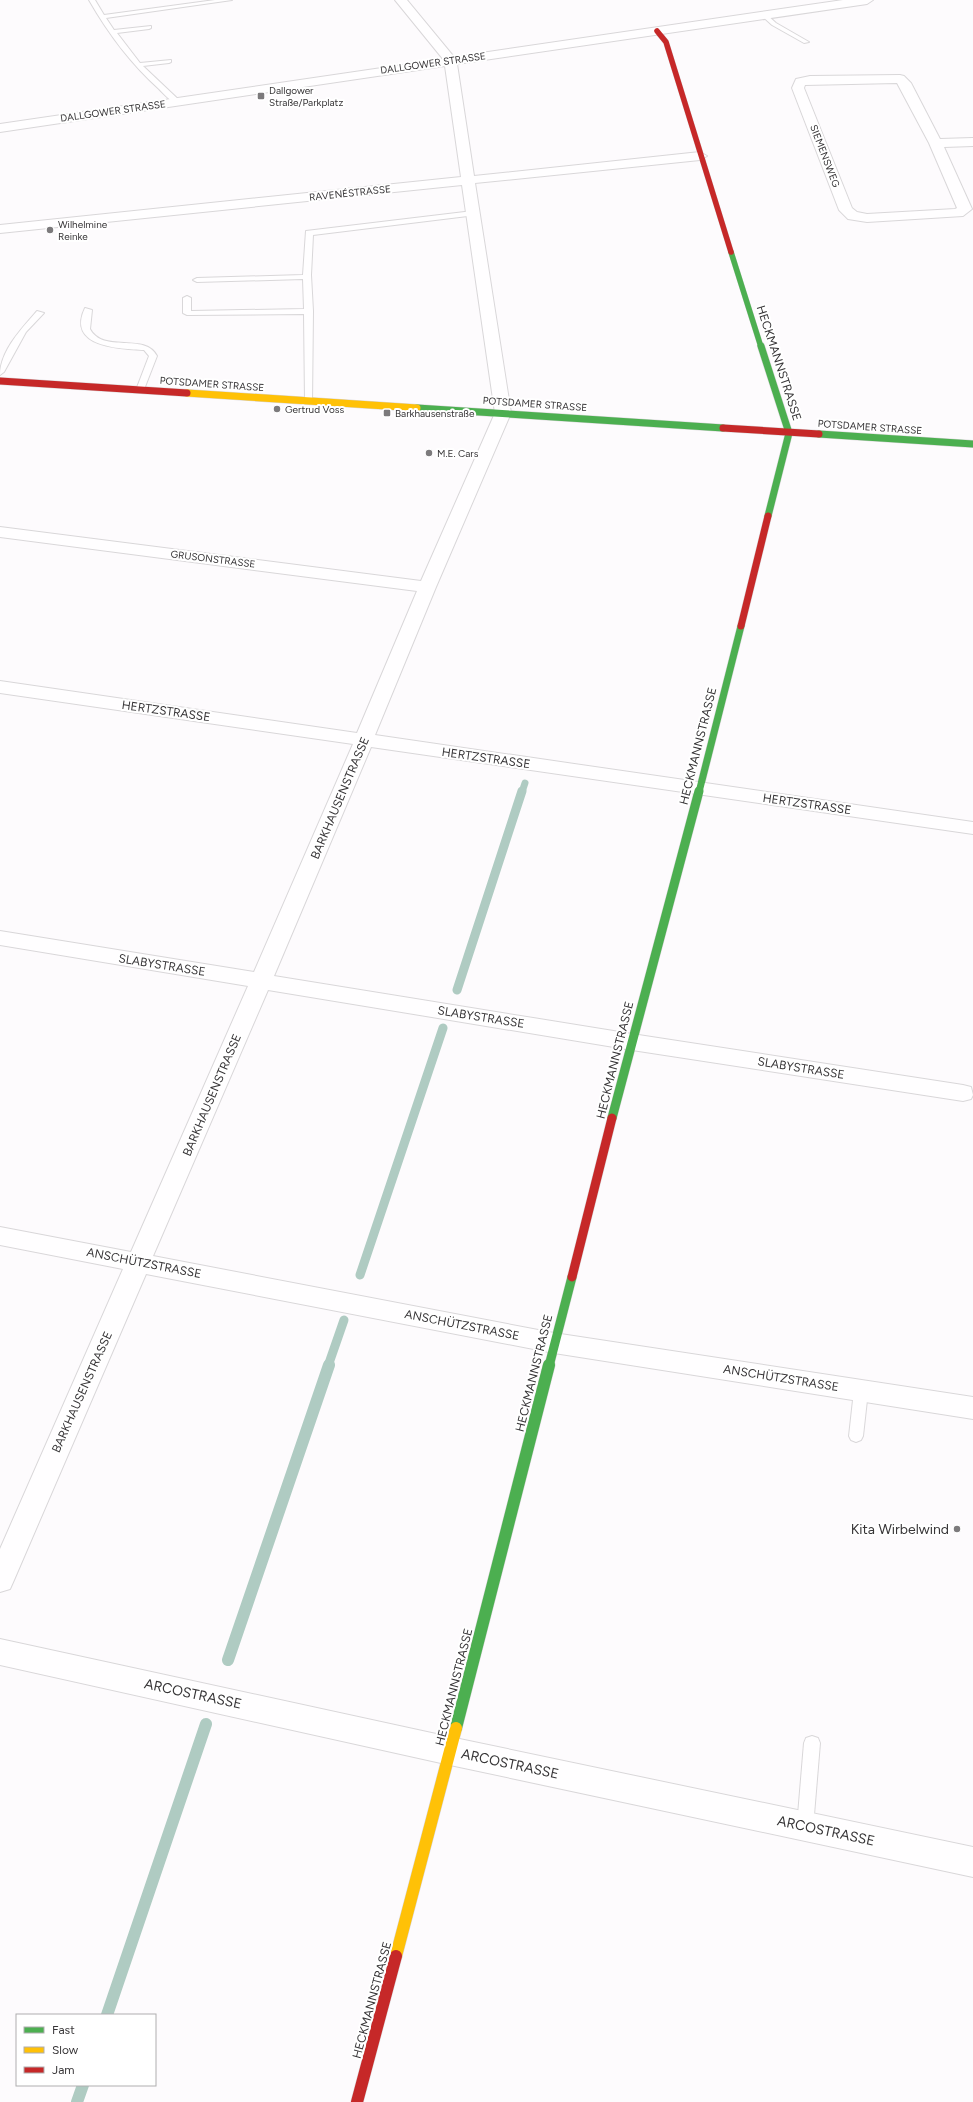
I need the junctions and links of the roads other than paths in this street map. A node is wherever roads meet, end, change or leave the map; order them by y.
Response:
1 (92, 0) edge
2 (230, 0) edge
3 (401, 0) edge
4 (867, 0) edge
5 (764, 15) junction
6 (102, 17) junction
7 (149, 27) dead end
8 (657, 31) junction
9 (112, 32) junction
10 (806, 42) dead end
11 (450, 60) junction
12 (169, 61) dead end
13 (138, 65) junction
14 (178, 102) junction
15 (0, 128) edge
16 (973, 142) edge
17 (936, 143) junction
18 (700, 156) junction
19 (469, 180) junction
20 (473, 213) junction
21 (0, 229) edge
22 (307, 277) junction
23 (197, 280) dead end
24 (187, 298) dead end
25 (88, 310) dead end
26 (309, 311) junction
27 (40, 313) dead end
28 (0, 372) edge
29 (0, 381) edge
30 (140, 390) junction
31 (309, 401) junction
32 (503, 413) junction
33 (788, 432) junction
34 (973, 444) edge
35 (0, 532) edge
36 (427, 587) junction
37 (0, 687) edge
38 (364, 740) junction
39 (700, 788) junction
40 (973, 828) edge
41 (0, 938) edge
42 (262, 981) junction
43 (632, 1042) junction
44 (963, 1093) dead end
45 (0, 1236) edge
46 (140, 1262) junction
47 (554, 1343) junction
48 (861, 1391) junction
49 (973, 1408) edge
50 (856, 1436) dead end
51 (0, 1580) edge
52 (0, 1652) edge
53 (812, 1743) dead end
54 (450, 1751) junction
55 (805, 1827) junction
56 (973, 1862) edge
57 (357, 2102) edge

1 - 6 lane
2 - 6 lane
3 - 11 street
4 - 5 street, DALLGOWER STRASSE
5 - 8 street, DALLGOWER STRASSE
5 - 10 lane
6 - 9 lane
7 - 9 lane
8 - 11 street, DALLGOWER STRASSE
8 - 18 street, HECKMANNSTRASSE
9 - 13 lane
11 - 14 street, DALLGOWER STRASSE
11 - 19 street
12 - 13 lane
13 - 14 lane
14 - 15 street, DALLGOWER STRASSE
16 - 17 street
17 - 17 street, SIEMENSWEG
18 - 19 street, RAVENÉSTRASSE
18 - 33 street, HECKMANNSTRASSE
19 - 20 street
19 - 21 street, RAVENÉSTRASSE
20 - 22 lane
20 - 32 street
22 - 23 lane
22 - 26 lane
24 - 26 lane
25 - 30 lane
26 - 31 lane
27 - 28 lane
29 - 30 street, POTSDAMER STRASSE
30 - 31 street, POTSDAMER STRASSE
31 - 32 street, POTSDAMER STRASSE
32 - 33 street, POTSDAMER STRASSE
32 - 36 street, BARKHAUSENSTRASSE
33 - 34 street, POTSDAMER STRASSE
33 - 39 street, HECKMANNSTRASSE
35 - 36 street, GRUSONSTRASSE
36 - 38 street, BARKHAUSENSTRASSE
37 - 38 street, HERTZSTRASSE
38 - 39 street, HERTZSTRASSE
38 - 42 street, BARKHAUSENSTRASSE
39 - 40 street, HERTZSTRASSE
39 - 43 street, HECKMANNSTRASSE
41 - 42 street, SLABYSTRASSE
42 - 43 street, SLABYSTRASSE
42 - 46 street, BARKHAUSENSTRASSE
43 - 44 street, SLABYSTRASSE
43 - 47 street, HECKMANNSTRASSE
45 - 46 street, ANSCHÜTZSTRASSE
46 - 47 street, ANSCHÜTZSTRASSE
46 - 51 street, BARKHAUSENSTRASSE
47 - 48 street, ANSCHÜTZSTRASSE
47 - 54 street, HECKMANNSTRASSE
48 - 49 street, ANSCHÜTZSTRASSE
48 - 50 lane
52 - 54 street, ARCOSTRASSE
53 - 55 lane
54 - 55 street, ARCOSTRASSE
54 - 57 street, HECKMANNSTRASSE
55 - 56 street, ARCOSTRASSE

